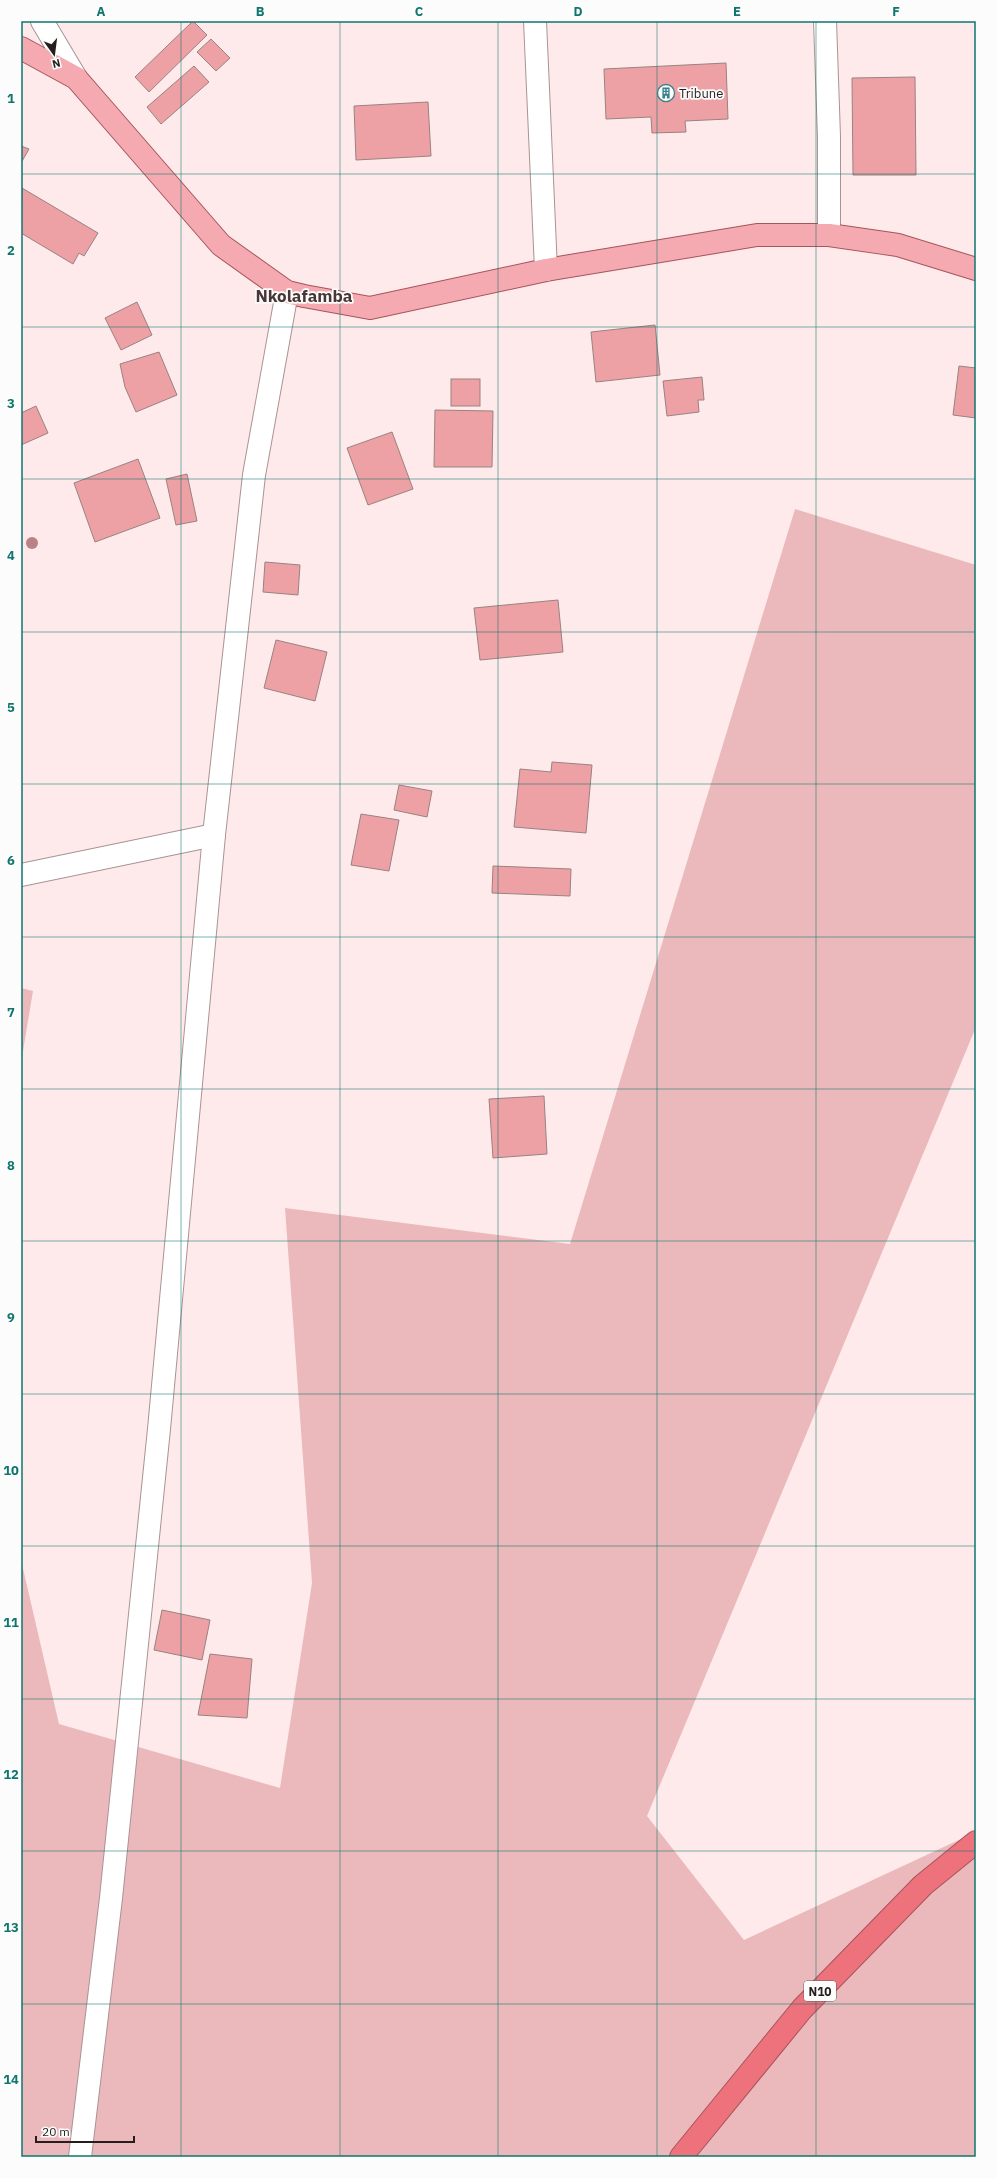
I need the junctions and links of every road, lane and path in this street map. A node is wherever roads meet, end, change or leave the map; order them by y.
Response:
1 (42, 21) edge
2 (535, 21) edge
3 (825, 21) edge
4 (21, 48) edge
5 (76, 78) junction
6 (829, 235) junction
7 (976, 269) edge
8 (546, 270) junction
9 (287, 292) junction
10 (214, 835) junction
11 (21, 875) edge
12 (976, 1842) edge
13 (80, 2157) edge
14 (681, 2157) edge

1 - 5 street
2 - 8 street
3 - 6 street
4 - 5 main road
5 - 9 main road
6 - 7 main road
6 - 8 main road
8 - 9 main road
9 - 10 street
10 - 11 street
10 - 13 street
12 - 14 highway, N10

